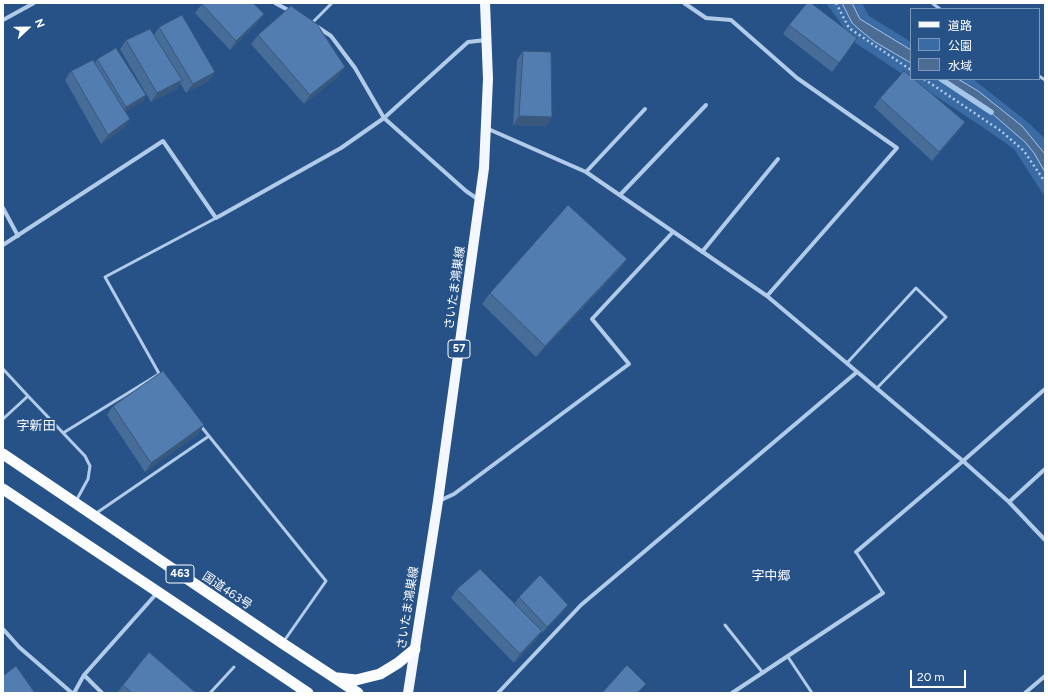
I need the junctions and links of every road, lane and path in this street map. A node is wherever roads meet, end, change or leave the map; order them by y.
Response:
1 (34, 3) edge
2 (275, 3) edge
3 (332, 3) edge
4 (485, 3) edge
5 (684, 3) edge
6 (836, 3) edge
7 (294, 13) edge
8 (3, 20) edge
9 (306, 20) edge
10 (312, 23) junction
11 (486, 40) junction
12 (910, 69) edge
13 (925, 80) edge
14 (706, 105) dead end
15 (645, 108) dead end
16 (384, 118) junction
17 (486, 128) junction
18 (778, 159) dead end
19 (586, 172) junction
20 (1045, 182) edge
21 (620, 195) junction
22 (480, 200) junction
23 (3, 208) edge
24 (216, 218) junction
25 (673, 232) junction
26 (18, 236) junction
27 (3, 245) edge
28 (702, 252) junction
29 (767, 296) junction
30 (847, 363) junction
31 (3, 369) edge
32 (857, 372) junction
33 (159, 374) junction
34 (164, 380) edge
35 (877, 388) junction
36 (1045, 389) edge
37 (28, 396) junction
38 (3, 419) edge
39 (199, 423) edge
40 (63, 433) junction
41 (209, 436) junction
42 (3, 454) edge
43 (964, 461) junction
44 (1045, 469) edge
45 (3, 489) edge
46 (438, 501) junction
47 (1008, 502) junction
48 (75, 503) junction
49 (93, 516) junction
50 (1045, 540) edge
51 (856, 552) joint
52 (158, 592) junction
53 (883, 594) joint
54 (725, 625) dead end
55 (3, 629) edge
56 (282, 643) junction
57 (415, 649) junction
58 (788, 657) junction
59 (234, 667) dead end
60 (763, 673) junction
61 (84, 675) junction
62 (1045, 676) edge
63 (335, 677) junction
64 (73, 693) edge
65 (102, 693) edge
66 (210, 693) edge
67 (308, 693) edge
68 (358, 693) edge
69 (408, 693) edge
70 (498, 693) edge
71 (732, 693) edge
72 (812, 693) edge
73 (1025, 693) edge

1 - 8 street
2 - 7 street
3 - 10 lane
4 - 11 main road, さいたま鴻巣線 / 57
5 - 29 street
6 - 12 path
9 - 10 street
10 - 16 street
11 - 16 street
11 - 17 main road, さいたま鴻巣線 / 57
13 - 20 path
14 - 21 street
15 - 19 street
16 - 22 street
16 - 24 street
17 - 19 street
17 - 22 main road, さいたま鴻巣線 / 57
18 - 28 street
19 - 21 street
21 - 25 street
22 - 46 main road, さいたま鴻巣線 / 57
23 - 26 street
24 - 26 street
24 - 33 lane
25 - 28 street
25 - 46 street
26 - 27 street
28 - 29 street
29 - 30 street
30 - 32 street
30 - 35 lane
31 - 37 lane
32 - 35 street
32 - 70 street
33 - 34 lane
33 - 40 lane
35 - 43 street
36 - 43 street
37 - 38 lane
37 - 40 lane
39 - 41 lane
40 - 48 lane
41 - 49 lane
41 - 56 lane
42 - 48 highway, 国道463号 / 463
43 - 47 street
43 - 51 street
44 - 47 street
45 - 52 highway, 463
46 - 57 main road, さいたま鴻巣線 / 57
47 - 50 street
48 - 49 highway, 国道463号 / 463
49 - 56 highway, 国道463号 / 463
51 - 53 lane
52 - 61 street
52 - 67 highway, 463
53 - 58 street
54 - 60 lane
55 - 64 street
56 - 63 highway, 国道463号 / 463
57 - 63 highway
57 - 69 main road, さいたま鴻巣線 / 57
58 - 60 street
58 - 72 lane
59 - 66 lane
60 - 71 street
61 - 64 street
61 - 65 street
62 - 73 street
63 - 68 highway, 国道463号 / 463

